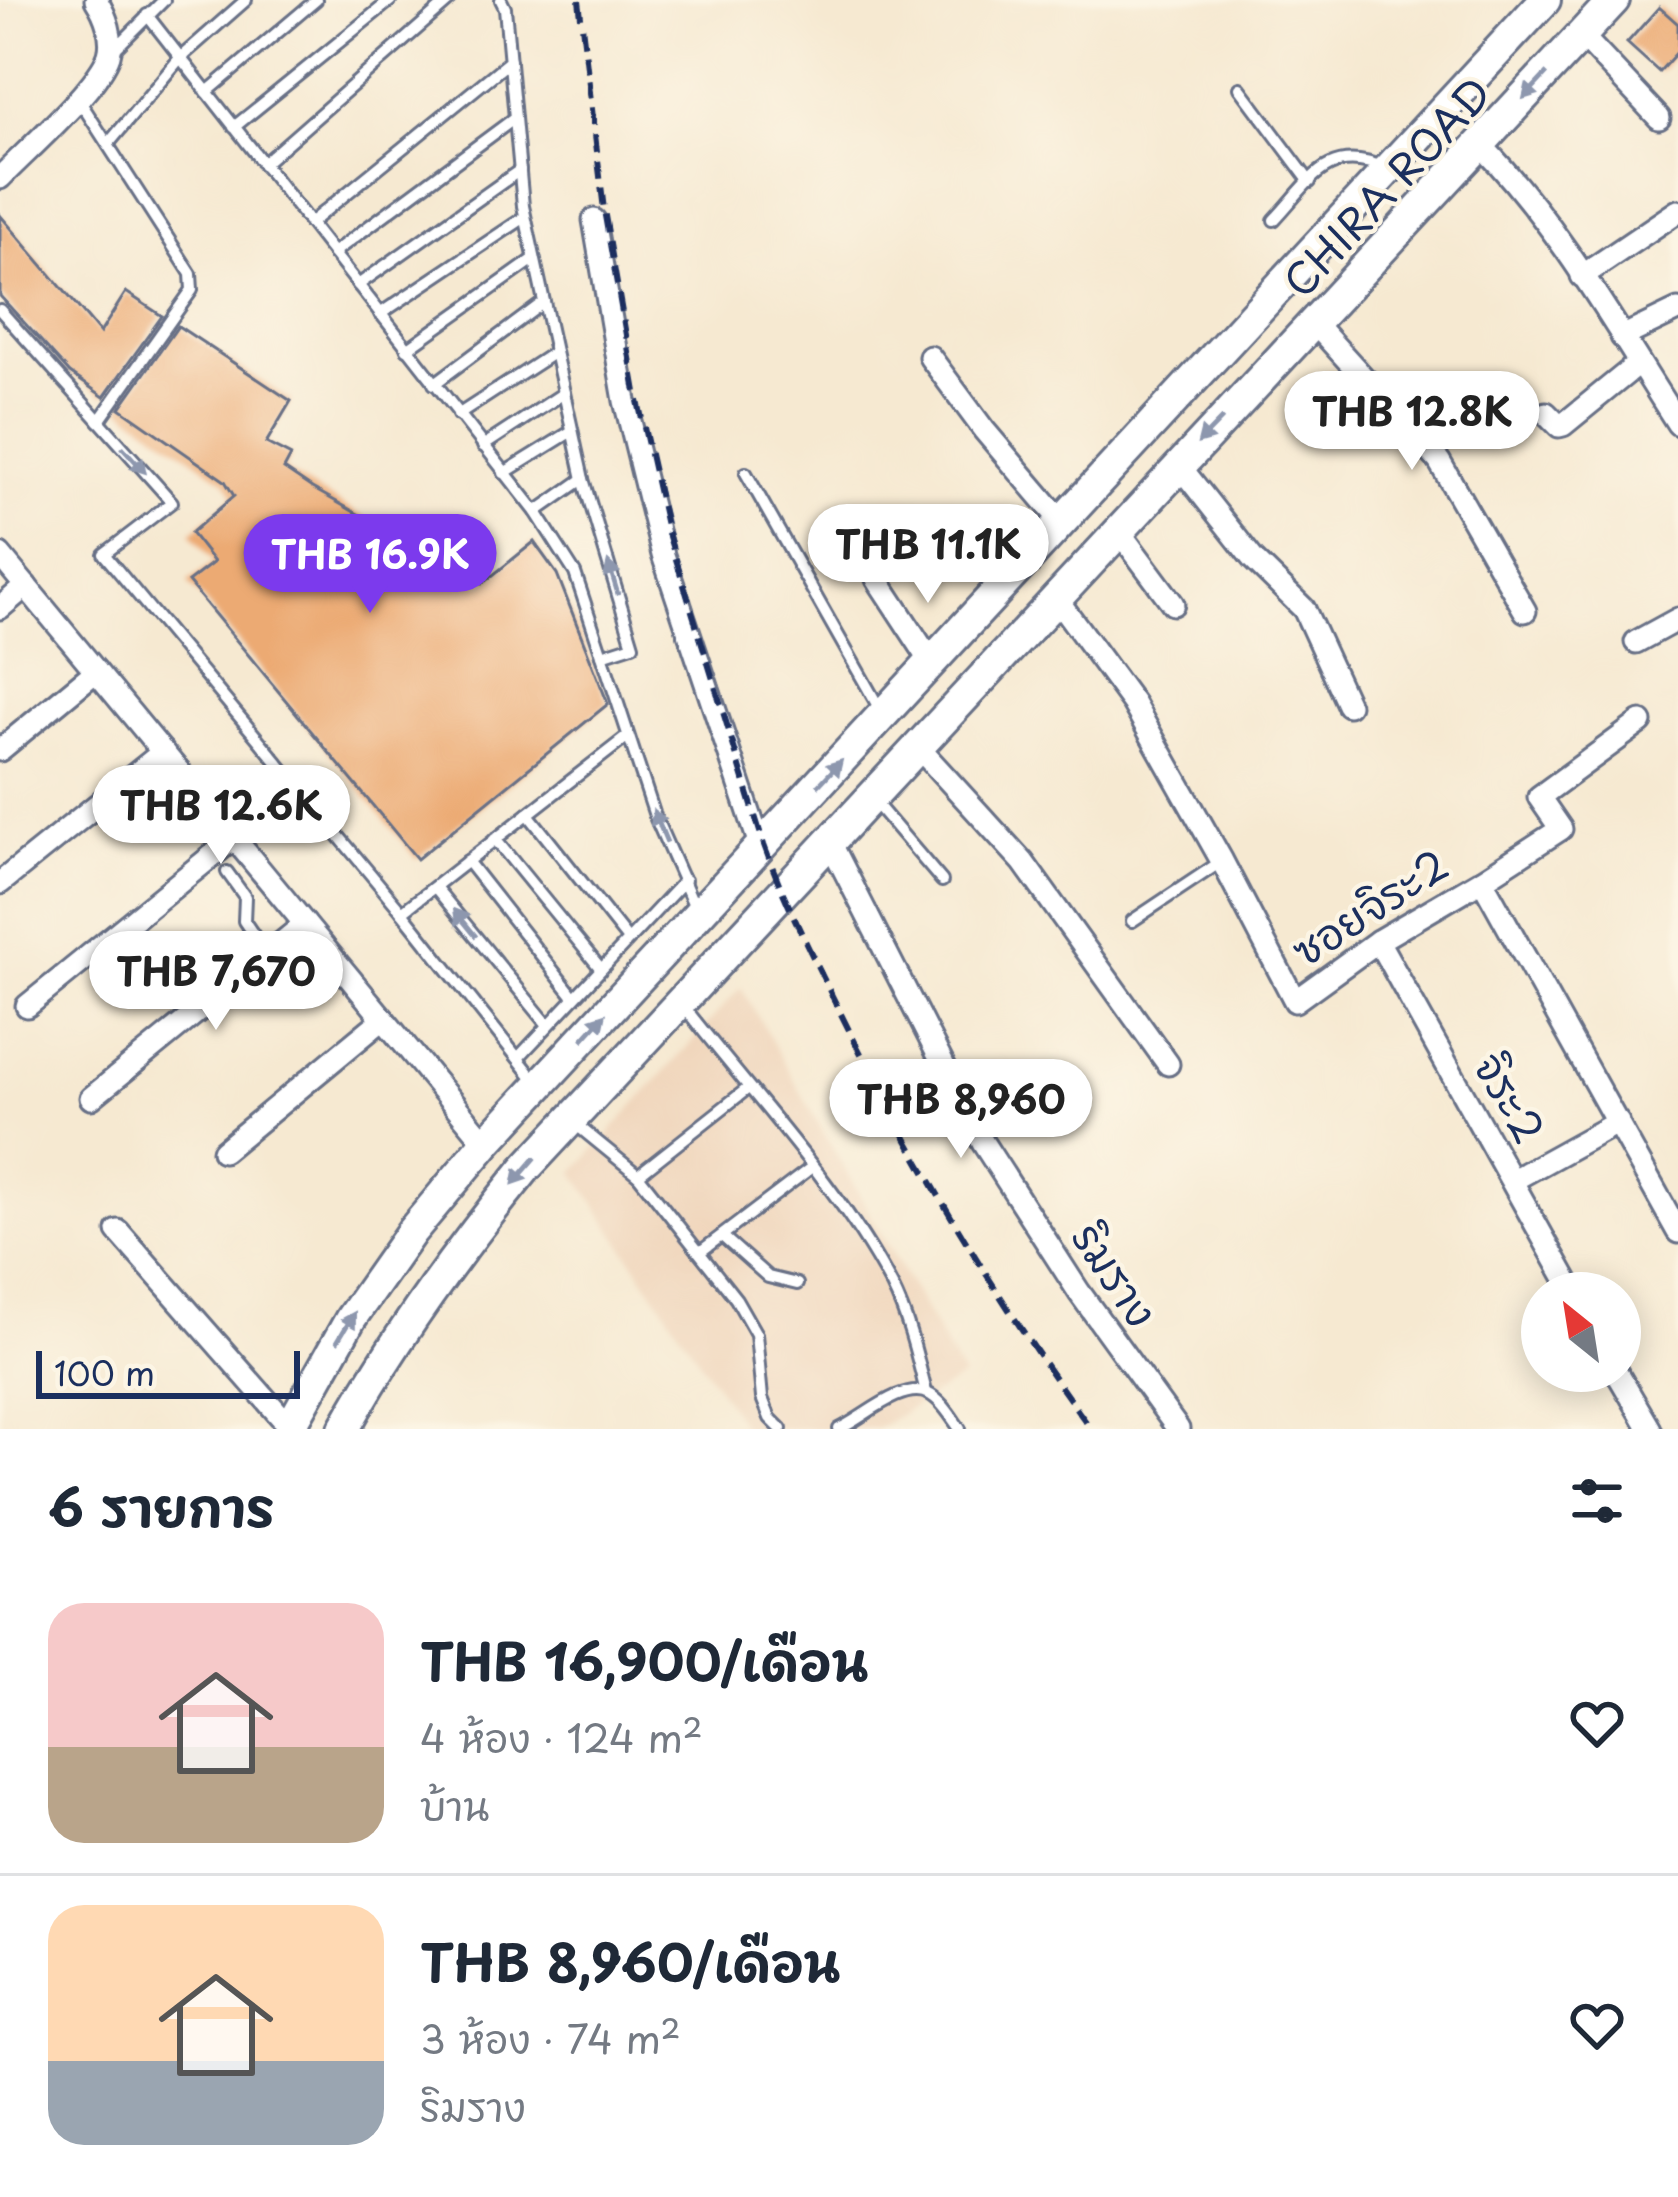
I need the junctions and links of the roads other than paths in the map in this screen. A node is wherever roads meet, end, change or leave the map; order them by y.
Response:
1 (96, 0) edge
2 (164, 0) edge
3 (246, 0) edge
4 (316, 0) edge
5 (391, 0) edge
6 (450, 0) edge
7 (501, 0) edge
8 (1545, 0) edge
9 (1614, 0) edge
10 (147, 15) junction
11 (1582, 36) junction
12 (108, 56) junction
13 (180, 58) junction
14 (510, 62) junction
15 (1240, 88) dead end
16 (207, 92) junction
17 (77, 98) junction
18 (514, 118) junction
19 (1659, 118) dead end
20 (234, 127) junction
21 (109, 143) junction
22 (1480, 144) junction
23 (263, 164) junction
24 (1388, 169) junction
25 (520, 170) junction
26 (0, 178) edge
27 (1310, 182) junction
28 (1678, 211) edge
29 (525, 217) junction
30 (594, 220) dead end
31 (1274, 220) dead end
32 (310, 223) junction
33 (333, 253) junction
34 (534, 259) junction
35 (1582, 276) junction
36 (358, 285) junction
37 (544, 302) junction
38 (0, 310) edge
39 (1678, 310) edge
40 (380, 314) junction
41 (1315, 324) junction
42 (1622, 337) junction
43 (407, 349) junction
44 (555, 352) junction
45 (930, 356) dead end
46 (1639, 363) junction
47 (434, 384) junction
48 (564, 393) junction
49 (1546, 413) dead end
50 (458, 415) junction
51 (99, 421) junction
52 (1678, 424) edge
53 (572, 431) junction
54 (483, 446) junction
55 (1178, 464) junction
56 (505, 473) junction
57 (746, 473) dead end
58 (583, 479) junction
59 (536, 512) junction
60 (1062, 522) junction
61 (1118, 530) junction
62 (0, 554) edge
63 (877, 579) dead end
64 (26, 586) junction
65 (1056, 598) junction
66 (1173, 604) dead end
67 (0, 608) edge
68 (1525, 610) dead end
69 (1678, 620) edge
70 (1636, 642) dead end
71 (602, 655) junction
72 (932, 663) junction
73 (96, 671) junction
74 (1348, 705) dead end
75 (883, 716) junction
76 (1641, 722) dead end
77 (628, 736) junction
78 (918, 747) junction
79 (0, 750) edge
80 (163, 752) junction
81 (870, 797) junction
82 (528, 814) junction
83 (234, 838) junction
84 (495, 839) junction
85 (829, 840) junction
86 (756, 853) junction
87 (1222, 860) junction
88 (467, 861) junction
89 (227, 872) dead end
90 (685, 880) junction
91 (1482, 880) junction
92 (942, 881) dead end
93 (0, 883) edge
94 (435, 887) junction
95 (774, 899) junction
96 (402, 913) junction
97 (697, 913) junction
98 (1132, 921) dead end
99 (305, 924) junction
100 (628, 940) junction
101 (1378, 941) junction
102 (267, 955) junction
103 (601, 969) junction
104 (574, 997) junction
105 (680, 1002) junction
106 (27, 1006) dead end
107 (383, 1019) junction
108 (548, 1025) junction
109 (518, 1058) junction
110 (1168, 1064) dead end
111 (540, 1087) junction
112 (747, 1088) junction
113 (91, 1098) dead end
114 (571, 1119) junction
115 (1618, 1122) junction
116 (486, 1143) junction
117 (223, 1151) dead end
118 (812, 1167) junction
119 (638, 1175) junction
120 (1513, 1180) junction
121 (118, 1231) dead end
122 (1678, 1232) edge
123 (722, 1236) junction
124 (700, 1252) junction
125 (1563, 1272) edge
126 (797, 1284) dead end
127 (926, 1392) junction
128 (1628, 1392) edge
129 (289, 1428) edge
130 (344, 1429) edge
131 (781, 1429) edge
132 (839, 1429) edge
133 (960, 1429) edge
134 (1178, 1429) edge
135 (1650, 1429) edge

1 - 12 street
2 - 10 lane
3 - 13 lane
4 - 16 lane
5 - 20 lane
6 - 23 lane
7 - 14 lane
8 - 24 main road, CHIRA ROAD
9 - 11 main road, CHIRA ROAD
10 - 12 lane
10 - 13 lane
11 - 19 street
11 -> 22 main road, CHIRA ROAD
12 - 17 street
13 - 16 lane
13 - 21 lane
14 - 18 lane
14 - 32 lane
15 - 27 lane
16 - 20 lane
17 - 21 lane
17 - 26 street
18 - 25 lane
18 - 33 lane
20 - 23 lane
21 - 51 lane
22 - 35 street
22 - 41 main road, CHIRA ROAD
23 - 32 lane
24 - 27 lane
24 - 60 main road, CHIRA ROAD
25 - 29 lane
25 - 36 lane
27 - 31 lane
28 - 35 street
29 - 34 lane
29 - 40 lane
30 - 86 street
32 - 33 lane
33 - 36 lane
34 - 37 lane
34 - 43 lane
35 - 42 street
36 - 40 lane
37 - 44 lane
37 - 47 lane
38 - 51 lane
39 - 42 street
40 - 43 lane
41 -> 55 main road, CHIRA ROAD
41 - 68 street
42 - 46 street
43 - 47 lane
44 - 48 lane
44 - 50 lane
45 - 60 street
46 - 49 street
46 - 52 street
47 - 50 lane
48 - 53 lane
48 - 54 lane
50 - 54 lane
51 -> 96 lane
53 - 56 lane
53 - 58 lane
54 - 56 lane
55 - 61 main road, CHIRA ROAD
55 - 74 street
56 - 59 lane
57 - 75 lane
58 - 59 lane
71 -> 58 lane
59 - 71 lane
60 - 72 main road, CHIRA ROAD
61 - 65 main road, CHIRA ROAD
61 - 66 street
62 - 64 street
63 - 72 street
64 - 67 street
64 - 73 street
65 - 78 main road, CHIRA ROAD
65 - 87 street, ซอยจิระ2
69 - 70 street
71 - 77 lane
72 - 75 main road, CHIRA ROAD
73 - 79 street
73 - 80 street
86 -> 75 main road, CHIRA ROAD
76 - 91 street
77 - 82 lane
90 -> 77 lane
78 - 81 main road, CHIRA ROAD
78 - 110 street
80 - 83 street
80 - 93 street
81 - 85 main road, CHIRA ROAD
81 - 92 lane
82 - 84 lane
82 - 100 lane
83 - 99 street
83 - 106 street
84 - 88 lane
84 - 103 lane
85 - 95 main road, CHIRA ROAD
85 - 134 street, ริมราง
86 - 95 main road
86 - 97 main road, CHIRA ROAD
87 - 98 lane
87 - 101 street, ซอยจิระ2
88 - 94 lane
88 - 104 lane
89 - 102 lane
90 - 97 lane
90 - 100 lane
91 - 101 street, ซอยจิระ2
91 - 115 street, ซอยจิระ2
94 - 96 lane
108 -> 94 lane
95 - 105 main road, CHIRA ROAD
96 - 109 lane
111 -> 97 main road, CHIRA ROAD
99 - 102 street
99 - 107 street
100 - 103 lane
101 - 120 street, จิระ2
102 - 113 street
103 - 104 lane
104 - 108 lane
105 - 112 lane
105 - 114 main road, CHIRA ROAD
107 - 116 street
107 - 117 street
108 - 109 lane
109 - 111 lane
111 - 116 main road, CHIRA ROAD
112 - 118 lane
112 - 119 lane
114 - 119 lane
114 -> 130 main road, CHIRA ROAD
115 - 120 street
115 - 122 street, ซอยจิระ2
129 -> 116 main road, CHIRA ROAD
118 - 123 lane
118 - 127 lane
119 - 124 lane
120 - 125 street, จิระ2
121 - 129 street
123 - 124 lane
123 - 126 lane
124 - 131 lane
127 - 132 lane
127 - 133 lane
128 - 135 street

